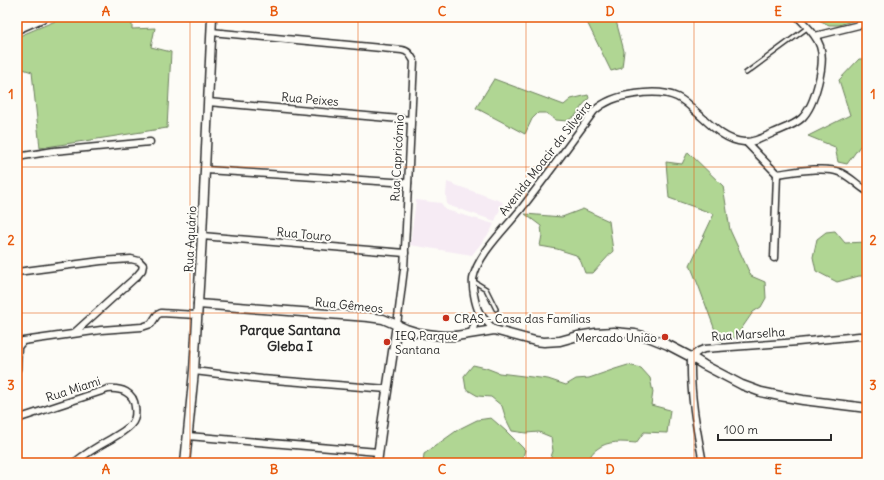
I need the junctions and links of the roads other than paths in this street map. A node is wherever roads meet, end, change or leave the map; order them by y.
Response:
1 (21, 17) edge
2 (42, 17) edge
3 (212, 17) edge
4 (798, 17) edge
5 (17, 19) edge
6 (867, 23) edge
7 (17, 28) edge
8 (807, 28) junction
9 (211, 32) junction
10 (815, 36) junction
11 (746, 73) dead end
12 (208, 102) junction
13 (411, 120) junction
14 (150, 142) dead end
15 (746, 142) junction
16 (17, 157) edge
17 (206, 170) junction
18 (777, 174) junction
19 (408, 183) junction
20 (867, 191) edge
21 (202, 236) junction
22 (405, 253) junction
23 (774, 258) dead end
24 (17, 272) edge
25 (473, 281) junction
26 (198, 304) junction
27 (496, 309) dead end
28 (479, 312) junction
29 (197, 315) junction
30 (397, 325) junction
31 (494, 330) junction
32 (74, 333) junction
33 (471, 334) junction
34 (867, 336) edge
35 (691, 357) junction
36 (17, 369) edge
37 (194, 371) junction
38 (387, 389) junction
39 (867, 408) edge
40 (17, 419) edge
41 (188, 436) junction
42 (378, 452) junction
43 (74, 463) edge
44 (185, 463) edge
45 (377, 463) edge
46 (703, 463) edge

1 - 5 main road
2 - 7 main road
3 - 9 street, Rua Aquário
4 - 8 street
6 - 10 street
8 - 10 street
8 - 11 lane
9 - 12 street, Rua Aquário
9 - 13 street, Rua Capricórnio
10 - 15 street
12 - 13 street, Rua Peixes
12 - 17 street, Rua Aquário
13 - 19 street, Rua Capricórnio
14 - 16 street
15 - 18 street
15 - 25 street, Avenida Moacir da Silveira
17 - 19 street
17 - 21 street, Rua Aquário
18 - 20 street
18 - 23 street
19 - 22 street, Rua Capricórnio
21 - 22 street, Rua Touro
21 - 26 street, Rua Aquário
22 - 30 street, Rua Capricórnio
24 - 32 street
25 - 27 lane
25 - 28 street, Avenida Moacir da Silveira
26 - 29 street, Rua Aquário
26 - 30 street, Rua Gêmeos
28 - 31 street, Avenida Moacir da Silveira
28 - 33 street
29 - 32 street
29 - 37 street, Rua Aquário
30 - 33 street, Rua Gêmeos
30 - 38 street, Rua Capricórnio
31 - 33 street, Rua Gêmeos
31 - 35 street
32 - 36 street
34 - 35 street, Rua Marselha
35 - 39 street
35 - 46 street
37 - 38 street
37 - 41 street, Rua Aquário
38 - 42 street, Rua Capricórnio
40 - 43 street, Rua Miami
41 - 42 street
41 - 44 street, Rua Aquário
42 - 45 street, Rua Capricórnio

